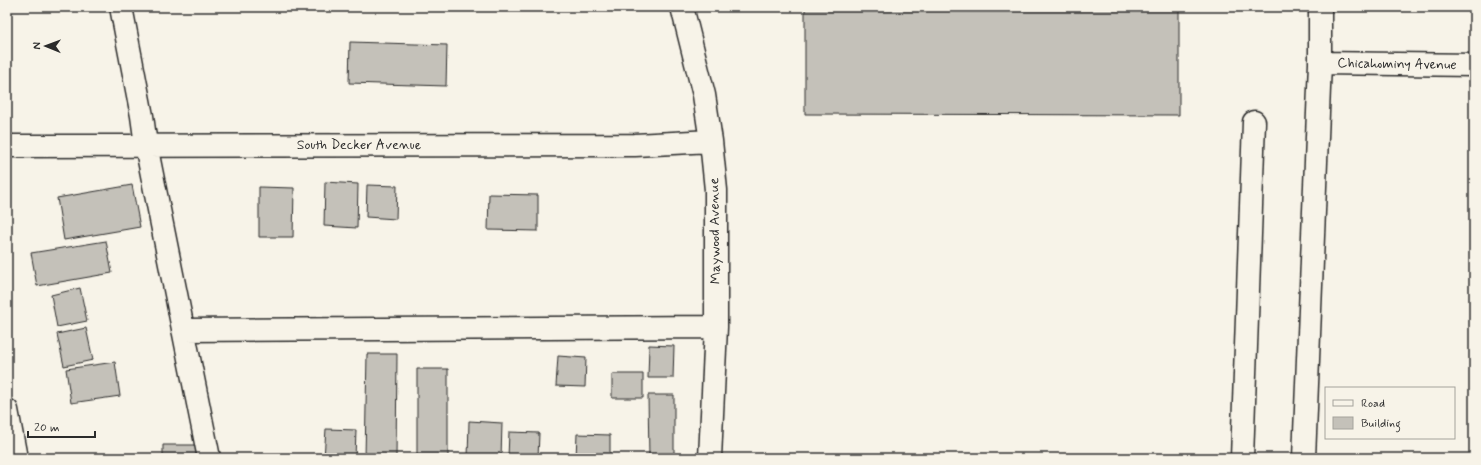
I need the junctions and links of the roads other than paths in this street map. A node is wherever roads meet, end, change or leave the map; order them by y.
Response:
1 (121, 7) edge
2 (682, 7) edge
3 (1320, 7) edge
4 (1320, 63) junction
5 (1474, 66) edge
6 (1254, 122) dead end
7 (711, 142) junction
8 (146, 145) junction
9 (7, 146) edge
10 (716, 327) junction
11 (183, 330) junction
12 (7, 410) edge
13 (16, 458) edge
14 (208, 458) edge
15 (710, 458) edge
16 (1242, 458) edge
17 (1304, 458) edge

1 - 8 street
2 - 7 street, Maywood Avenue
3 - 4 street
4 - 5 street, Chicahominy Avenue
4 - 17 street
6 - 16 street
7 - 8 street, South Decker Avenue
7 - 10 street, Maywood Avenue
8 - 9 street, South Decker Avenue
8 - 11 street
10 - 11 street
10 - 15 street, Maywood Avenue
11 - 14 street
12 - 13 street

